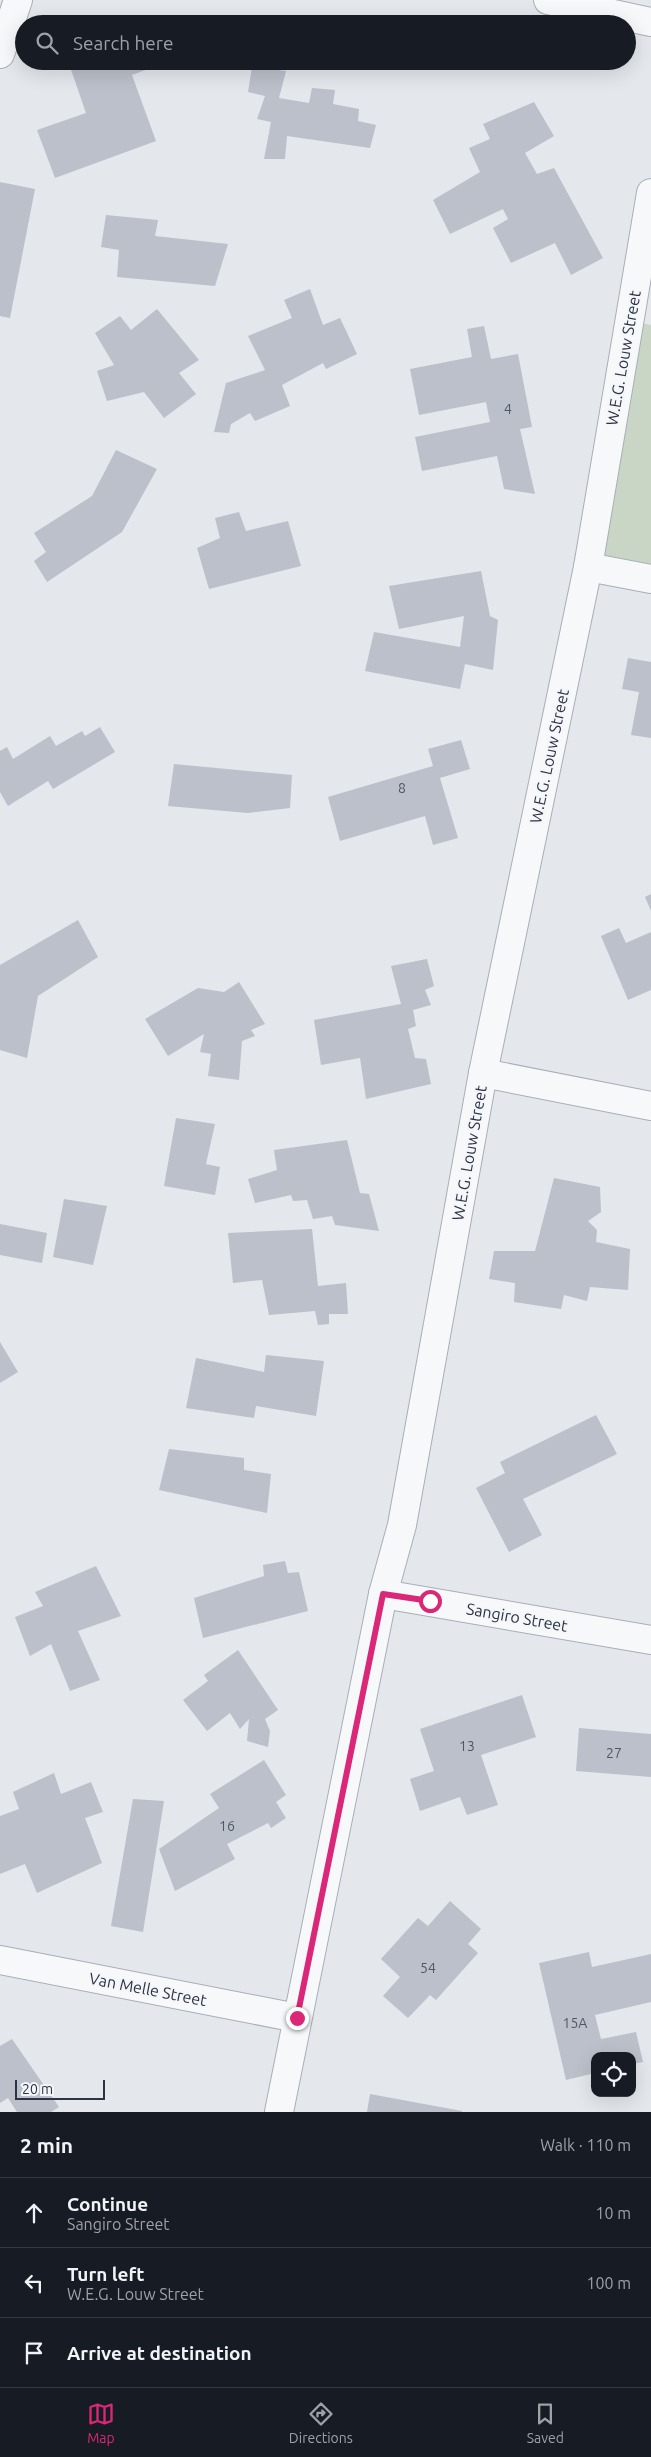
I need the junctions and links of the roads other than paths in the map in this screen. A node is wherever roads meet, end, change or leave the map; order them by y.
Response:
1 (18, 0) edge
2 (548, 0) edge
3 (618, 15) edge
4 (636, 19) edge
5 (651, 22) edge
6 (0, 54) edge
7 (651, 193) edge
8 (588, 567) junction
9 (651, 579) edge
10 (484, 1073) junction
11 (651, 1106) edge
12 (383, 1594) junction
13 (651, 1640) edge
14 (0, 1960) edge
15 (297, 2018) junction
16 (279, 2112) edge

1 - 6 street
2 - 3 street
4 - 5 street
7 - 8 street, W.E.G. Louw Street
8 - 9 street
8 - 10 street, W.E.G. Louw Street
10 - 11 street
10 - 12 street, W.E.G. Louw Street
12 - 13 street, Sangiro Street
12 - 15 street, W.E.G. Louw Street
14 - 15 street, Van Melle Street
15 - 16 street, W.E.G. Louw Street

